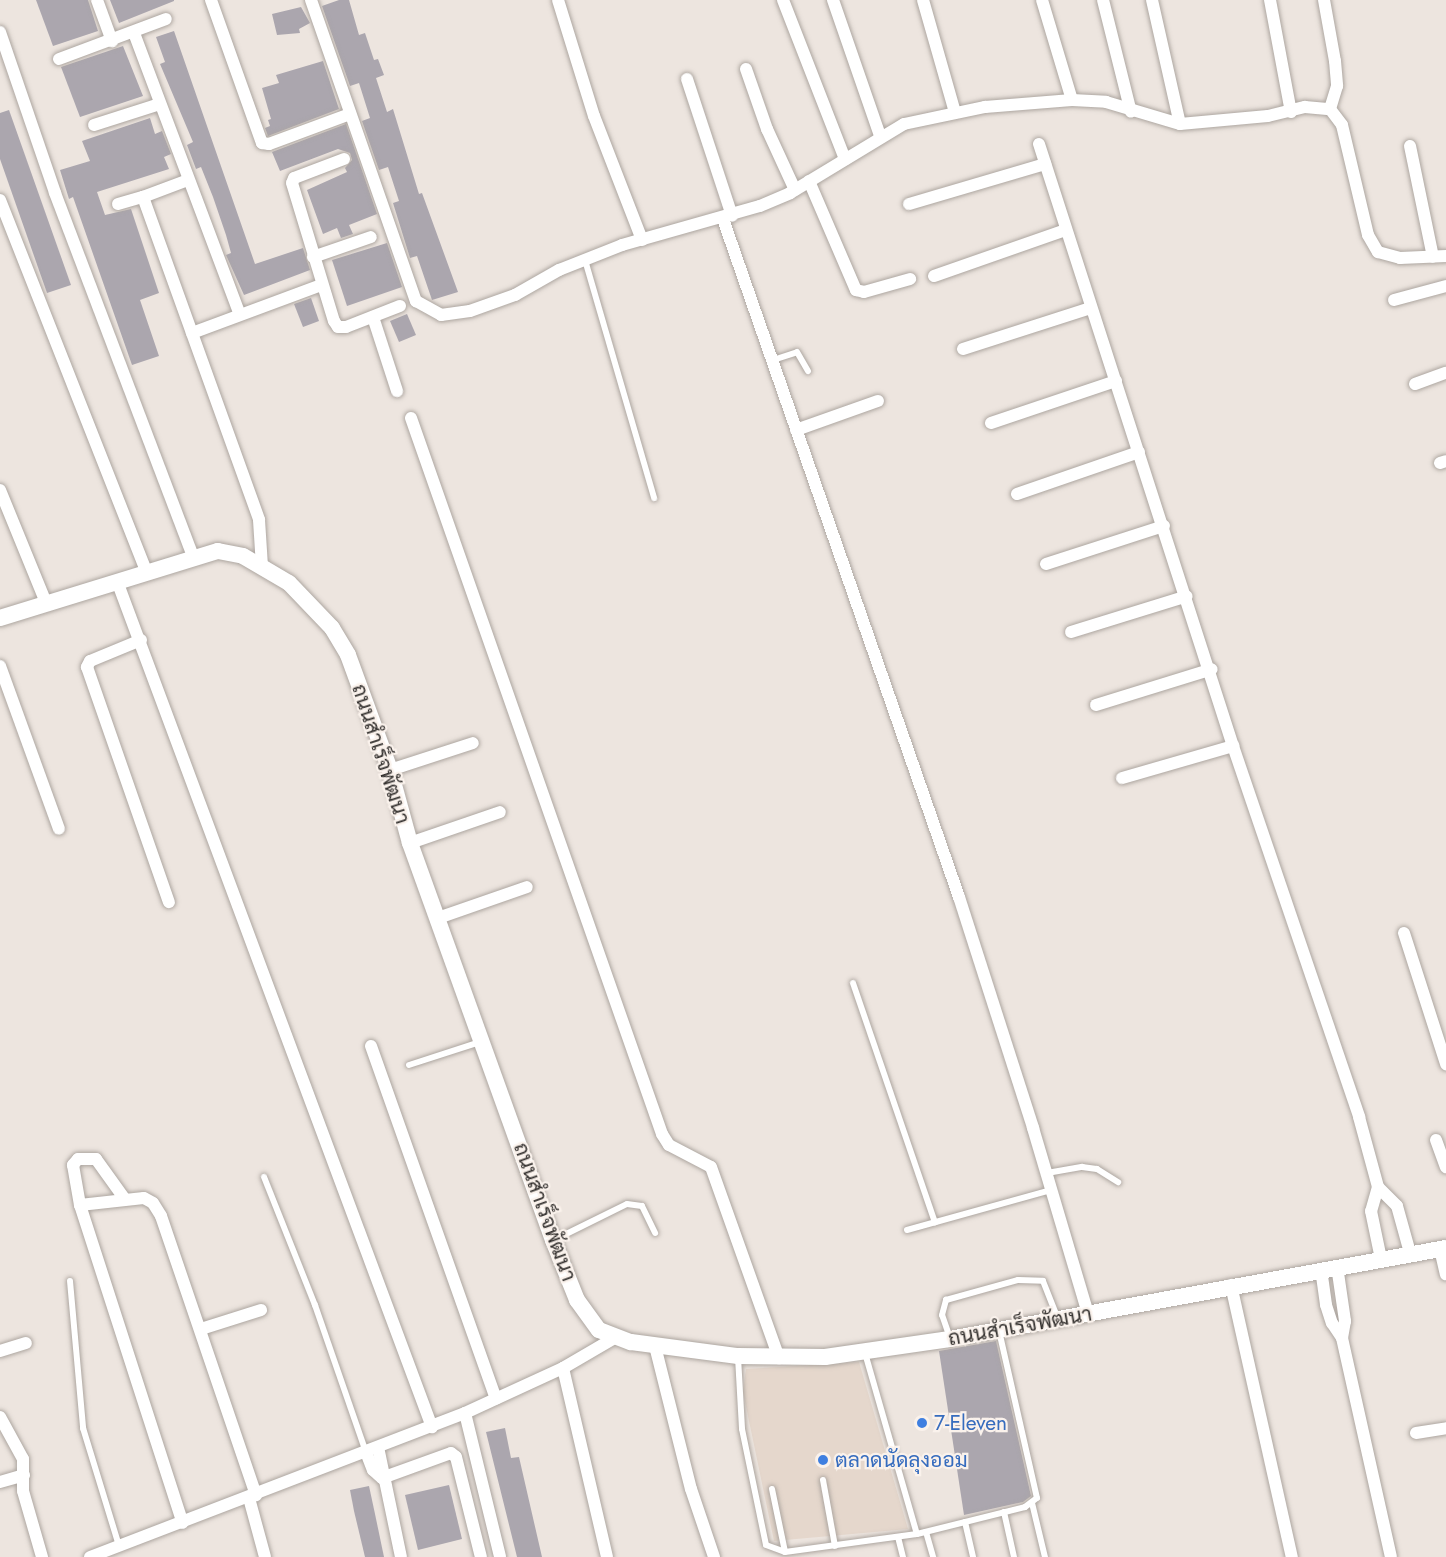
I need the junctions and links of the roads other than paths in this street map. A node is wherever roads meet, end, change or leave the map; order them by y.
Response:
1 (97, 0) edge
2 (211, 0) edge
3 (311, 0) edge
4 (558, 0) edge
5 (783, 0) edge
6 (832, 0) edge
7 (923, 0) edge
8 (1042, 0) edge
9 (1103, 0) edge
10 (1152, 0) edge
11 (1270, 0) edge
12 (1324, 0) edge
13 (166, 19) dead end
14 (0, 32) edge
15 (134, 33) junction
16 (112, 41) junction
17 (59, 59) dead end
18 (746, 69) dead end
19 (687, 79) dead end
20 (1072, 100) junction
21 (160, 104) junction
22 (1330, 109) junction
23 (955, 112) junction
24 (1131, 112) junction
25 (1290, 112) junction
26 (350, 114) junction
27 (1180, 124) junction
28 (94, 125) dead end
29 (880, 136) junction
30 (1039, 144) dead end
31 (1410, 146) dead end
32 (344, 159) dead end
33 (845, 159) junction
34 (1045, 164) junction
35 (188, 180) junction
36 (809, 181) junction
37 (795, 190) junction
38 (143, 197) junction
39 (0, 200) edge
40 (118, 204) dead end
41 (909, 204) dead end
42 (727, 217) junction
43 (1065, 230) junction
44 (371, 237) dead end
45 (642, 240) junction
46 (1446, 256) edge
47 (313, 257) junction
48 (1433, 257) junction
49 (585, 259) junction
50 (934, 276) dead end
51 (910, 279) dead end
52 (321, 285) junction
53 (1446, 286) edge
54 (1394, 300) dead end
55 (400, 306) dead end
56 (1091, 308) junction
57 (239, 313) junction
58 (373, 317) junction
59 (192, 333) junction
60 (963, 349) dead end
61 (770, 361) junction
62 (808, 371) dead end
63 (1446, 373) edge
64 (1116, 381) junction
65 (1415, 384) dead end
66 (397, 391) dead end
67 (878, 401) dead end
68 (411, 418) dead end
69 (991, 423) dead end
70 (796, 430) junction
71 (1139, 452) junction
72 (0, 490) edge
73 (1017, 494) dead end
74 (654, 498) dead end
75 (1164, 526) junction
76 (193, 556) junction
77 (1046, 564) dead end
78 (262, 566) junction
79 (146, 571) junction
80 (117, 581) junction
81 (1188, 596) junction
82 (47, 605) junction
83 (0, 618) edge
84 (1071, 632) dead end
85 (141, 640) junction
86 (0, 666) edge
87 (1212, 669) junction
88 (1096, 705) dead end
89 (473, 743) dead end
90 (1233, 746) junction
91 (390, 770) junction
92 (1122, 778) dead end
93 (500, 812) dead end
94 (59, 829) dead end
95 (410, 843) junction
96 (527, 887) dead end
97 (170, 902) dead end
98 (438, 918) junction
99 (1404, 933) dead end
100 (853, 983) dead end
101 (483, 1041) junction
102 (371, 1046) dead end
103 (410, 1065) dead end
104 (1446, 1065) edge
105 (1436, 1140) dead end
106 (1446, 1167) edge
107 (1047, 1173) junction
108 (264, 1177) dead end
109 (1118, 1182) dead end
110 (1378, 1187) junction
111 (1051, 1190) junction
112 (124, 1198) junction
113 (80, 1205) junction
114 (935, 1222) junction
115 (907, 1230) dead end
116 (655, 1233) dead end
117 (554, 1240) junction
118 (1443, 1248) edge
119 (1410, 1253) junction
120 (1381, 1259) junction
121 (1329, 1268) junction
122 (1446, 1274) edge
123 (70, 1281) dead end
124 (1231, 1285) junction
125 (261, 1310) dead end
126 (1088, 1314) junction
127 (1059, 1320) junction
128 (201, 1329) junction
129 (999, 1331) junction
130 (616, 1337) junction
131 (950, 1339) junction
132 (26, 1343) dead end
133 (655, 1346) junction
134 (0, 1351) edge
135 (865, 1353) junction
136 (738, 1356) junction
137 (779, 1358) junction
138 (563, 1368) junction
139 (496, 1399) junction
140 (465, 1413) junction
141 (0, 1417) edge
142 (432, 1426) junction
143 (1446, 1428) edge
144 (1416, 1433) dead end
145 (378, 1447) junction
146 (366, 1452) junction
147 (24, 1475) junction
148 (382, 1478) junction
149 (823, 1480) dead end
150 (0, 1482) edge
151 (772, 1489) dead end
152 (253, 1497) junction
153 (1032, 1503) junction
154 (1004, 1512) junction
155 (964, 1522) junction
156 (183, 1523) junction
157 (927, 1532) junction
158 (917, 1534) junction
159 (898, 1537) junction
160 (835, 1546) junction
161 (115, 1551) edge
162 (785, 1552) junction
163 (42, 1557) edge
164 (92, 1557) edge
165 (265, 1557) edge
166 (401, 1557) edge
167 (481, 1557) edge
168 (500, 1557) edge
169 (607, 1557) edge
170 (714, 1557) edge
171 (903, 1557) edge
172 (933, 1557) edge
173 (973, 1557) edge
174 (1014, 1557) edge
175 (1044, 1557) edge
176 (1292, 1557) edge
177 (1391, 1557) edge

1 - 16 street
2 - 26 street
3 - 26 street
4 - 45 street
5 - 33 street
6 - 29 street
7 - 23 street
8 - 20 street
9 - 24 street
10 - 27 street
11 - 25 street
12 - 22 street
13 - 15 street
14 - 76 street
15 - 16 street
15 - 21 street
16 - 17 street
18 - 37 street
19 - 42 street
20 - 23 street
20 - 24 street
21 - 28 street
21 - 35 street
22 - 25 street
22 - 48 street
23 - 29 street
24 - 27 street
25 - 27 street
26 - 49 street
29 - 33 street
30 - 34 street
31 - 48 street
32 - 47 street
33 - 36 street
34 - 41 street
34 - 43 street
35 - 38 street
35 - 57 street
36 - 37 street
36 - 51 street
37 - 42 street
38 - 40 street
38 - 59 street
39 - 79 street
42 - 45 street
42 - 61 street
43 - 50 street
43 - 56 street
44 - 47 street
45 - 49 street
46 - 48 street
47 - 52 street
49 - 74 lane
52 - 57 street
52 - 58 street
53 - 54 street
55 - 58 street
56 - 60 street
56 - 64 street
57 - 59 street
58 - 66 street
59 - 78 street
61 - 62 lane
61 - 70 street
63 - 65 street
64 - 69 street
64 - 71 street
67 - 70 street
68 - 137 street
70 - 107 street
71 - 73 street
71 - 75 street
72 - 82 street
75 - 77 street
75 - 81 street
76 - 78 street, ถนนสำเร็จพัฒนา
76 - 79 street, ถนนสำเร็จพัฒนา
78 - 91 street, ถนนสำเร็จพัฒนา
79 - 80 street, ถนนสำเร็จพัฒนา
80 - 82 street, ถนนสำเร็จพัฒนา
80 - 85 street
81 - 84 street
81 - 87 street
82 - 83 street, ถนนสำเร็จพัฒนา
85 - 97 street
85 - 142 street
86 - 94 street
87 - 88 street
87 - 90 street
89 - 91 street
90 - 92 street
90 - 110 street
91 - 95 street, ถนนสำเร็จพัฒนา
93 - 95 street
95 - 98 street, ถนนสำเร็จพัฒนา
96 - 98 street
98 - 101 street, ถนนสำเร็จพัฒนา
99 - 104 street
100 - 114 lane
101 - 103 lane
101 - 117 street, ถนนสำเร็จพัฒนา
102 - 139 street
105 - 106 street
107 - 109 lane
107 - 111 street
108 - 146 lane
110 - 119 street
110 - 120 street
111 - 114 lane
111 - 126 street
112 - 113 street
112 - 113 street
112 - 128 street
113 - 156 street
114 - 115 lane
116 - 117 lane
117 - 130 street, ถนนสำเร็จพัฒนา
118 - 119 street, ถนนสำเร็จพัฒนา
118 - 122 street
119 - 120 street, ถนนสำเร็จพัฒนา
120 - 121 street, ถนนสำเร็จพัฒนา
121 - 124 street, ถนนสำเร็จพัฒนา
121 - 177 street
123 - 161 lane
124 - 126 street, ถนนสำเร็จพัฒนา
124 - 176 street
125 - 128 street
126 - 127 street, ถนนสำเร็จพัฒนา
127 - 129 street, ถนนสำเร็จพัฒนา
127 - 131 lane
128 - 152 street
129 - 131 street, ถนนสำเร็จพัฒนา
129 - 153 lane
130 - 133 street, ถนนสำเร็จพัฒนา
130 - 138 street
131 - 135 street, ถนนสำเร็จพัฒนา
132 - 134 street
133 - 136 street, ถนนสำเร็จพัฒนา
133 - 170 street
135 - 137 street, ถนนสำเร็จพัฒนา
135 - 158 lane
136 - 137 street, ถนนสำเร็จพัฒนา
136 - 162 lane
138 - 139 street
138 - 169 street
139 - 140 street
140 - 142 street
140 - 168 street
141 - 147 street
142 - 145 street
143 - 144 street
145 - 146 street
145 - 148 street
146 - 148 street
146 - 152 street
147 - 150 street
147 - 163 street
148 - 166 street
148 - 167 street
149 - 160 lane
151 - 162 lane
152 - 156 street
152 - 165 street
153 - 154 lane
153 - 175 lane
154 - 155 lane
154 - 174 lane
155 - 157 lane
155 - 173 lane
156 - 161 street
157 - 158 lane
157 - 172 lane
158 - 159 lane
159 - 160 lane
159 - 171 lane
160 - 162 lane
161 - 164 street

